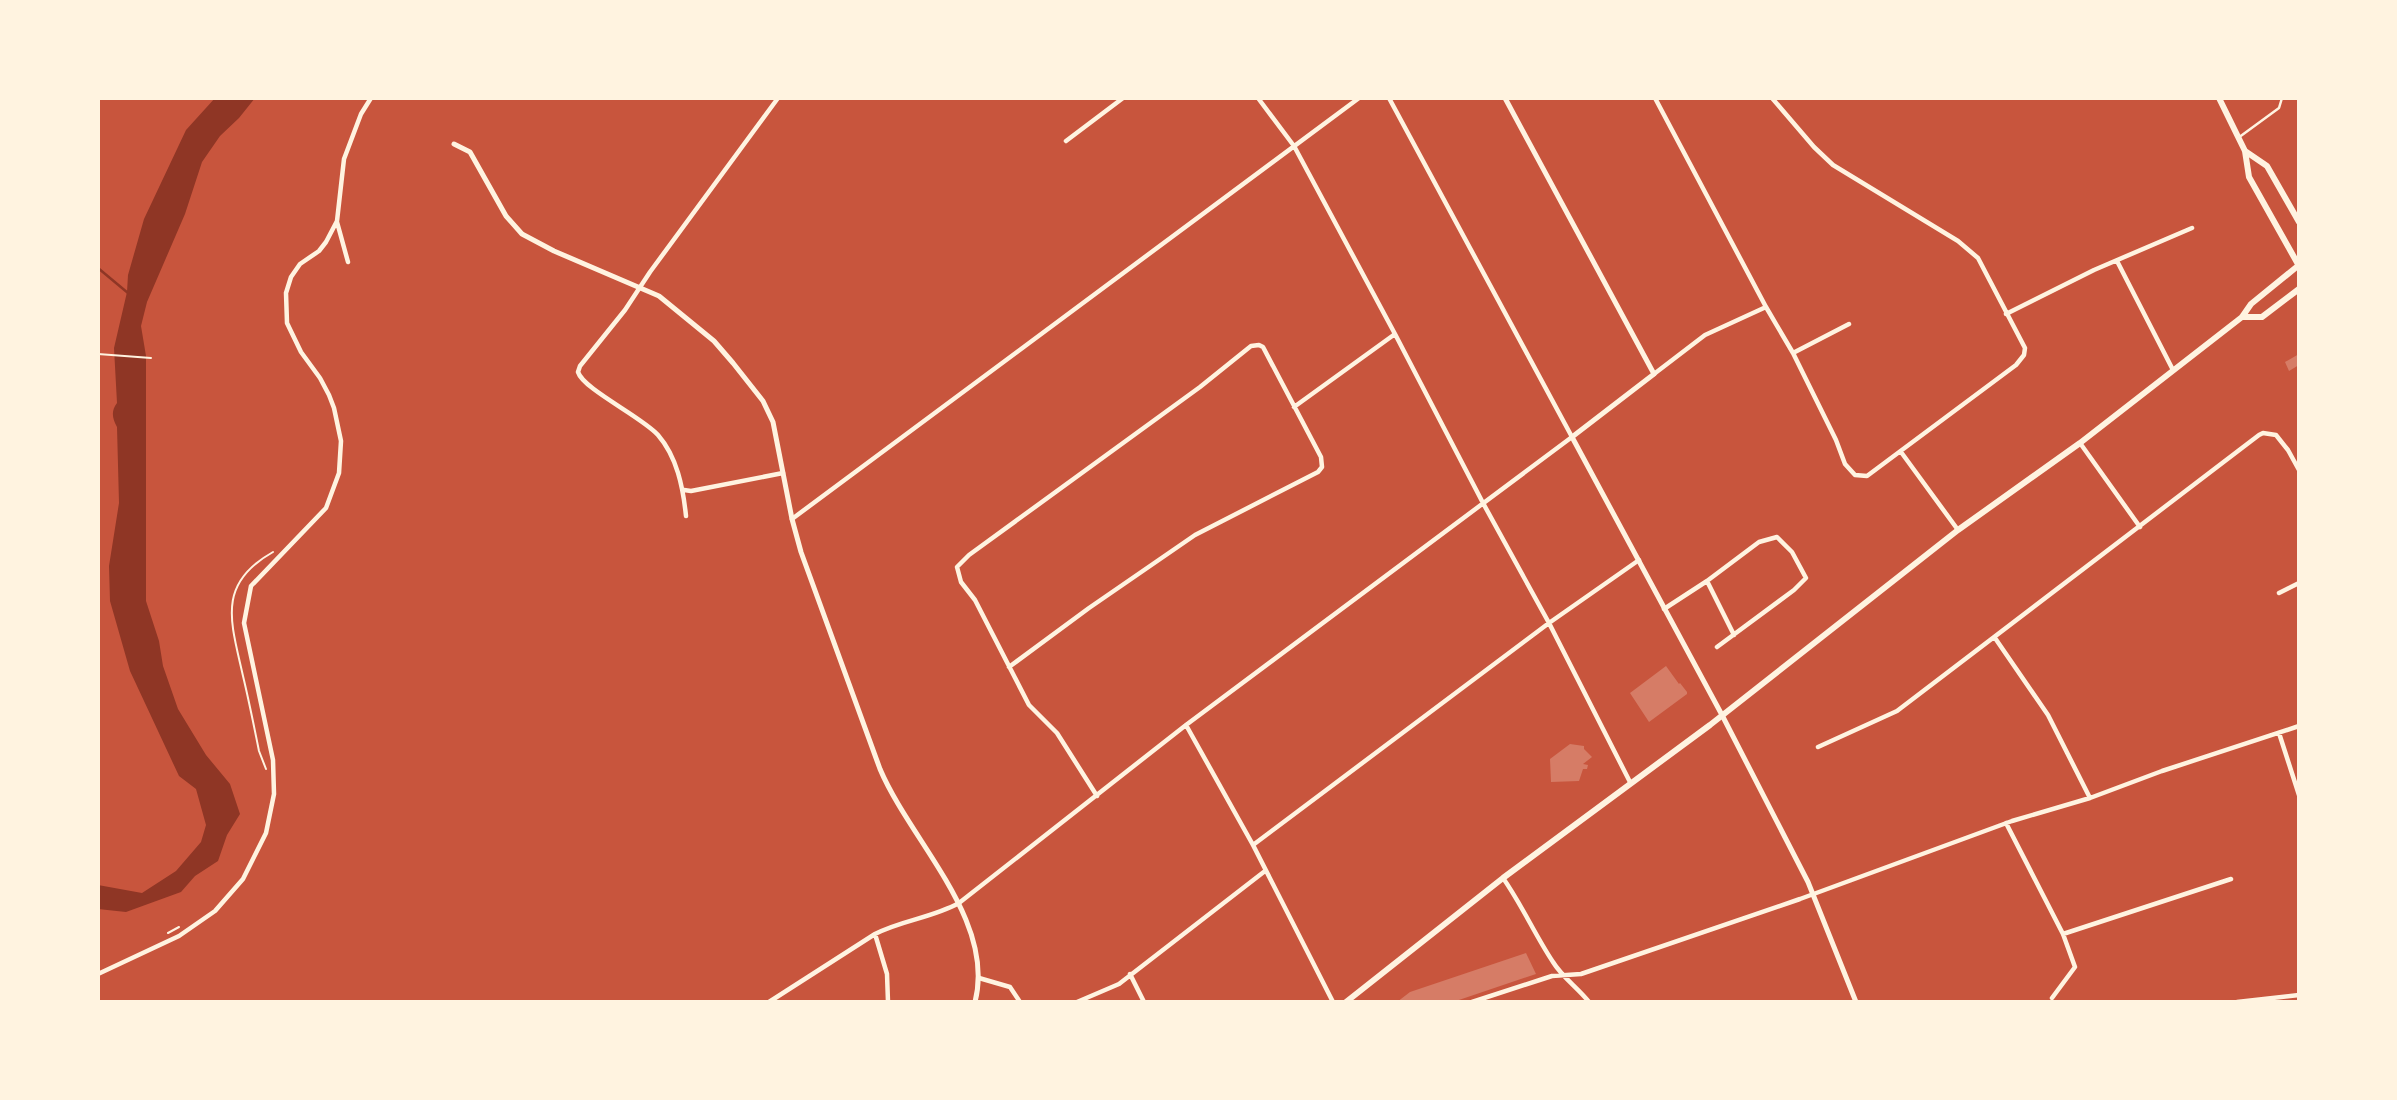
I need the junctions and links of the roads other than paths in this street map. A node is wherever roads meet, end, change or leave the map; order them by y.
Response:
1 (371, 98) edge
2 (778, 98) edge
3 (1123, 98) edge
4 (1258, 98) edge
5 (1359, 98) edge
6 (1389, 98) edge
7 (1505, 98) edge
8 (1655, 98) edge
9 (1772, 98) edge
10 (2282, 98) edge
11 (2222, 99) edge
12 (2238, 138) junction
13 (1066, 142) dead end
14 (454, 144) dead end
15 (1294, 146) junction
16 (2245, 151) junction
17 (337, 221) junction
18 (2299, 222) edge
19 (2192, 228) dead end
20 (2117, 261) junction
21 (348, 262) dead end
22 (2299, 265) edge
23 (640, 287) junction
24 (2299, 289) edge
25 (1766, 307) junction
26 (2006, 314) junction
27 (2242, 317) junction
28 (1849, 324) dead end
29 (1395, 334) junction
30 (1793, 353) junction
31 (2173, 370) junction
32 (1654, 374) junction
33 (1294, 407) junction
34 (1572, 438) junction
35 (2080, 443) junction
36 (1901, 452) junction
37 (2299, 470) edge
38 (783, 473) junction
39 (684, 490) junction
40 (1483, 503) junction
41 (686, 516) dead end
42 (792, 519) junction
43 (2140, 527) junction
44 (1958, 530) junction
45 (1639, 560) junction
46 (1707, 581) junction
47 (2299, 583) edge
48 (2279, 593) dead end
49 (1664, 609) junction
50 (1549, 623) junction
51 (1734, 635) junction
52 (1995, 638) junction
53 (1717, 647) dead end
54 (1009, 667) junction
55 (1722, 715) junction
56 (1186, 726) junction
57 (2299, 726) edge
58 (2279, 733) junction
59 (1818, 747) dead end
60 (1630, 782) junction
61 (2299, 795) edge
62 (1097, 796) junction
63 (2090, 798) junction
64 (2006, 823) junction
65 (1252, 845) junction
66 (1265, 871) junction
67 (1503, 878) junction
68 (2231, 879) dead end
69 (1813, 893) junction
70 (958, 903) junction
71 (875, 934) junction
72 (2063, 934) junction
73 (98, 974) edge
74 (1130, 974) junction
75 (1566, 976) junction
76 (979, 978) junction
77 (2299, 995) edge
78 (2052, 998) dead end
79 (769, 1002) edge
80 (888, 1002) edge
81 (975, 1002) edge
82 (1020, 1002) edge
83 (1077, 1002) edge
84 (1144, 1002) edge
85 (1333, 1002) edge
86 (1346, 1002) edge
87 (1472, 1002) edge
88 (1590, 1002) edge
89 (1856, 1002) edge
90 (2237, 1002) edge

1 - 17 street
2 - 23 street
3 - 13 street
4 - 15 street
5 - 15 street
6 - 34 street
7 - 32 street
8 - 25 street
9 - 26 street
10 - 12 lane
11 - 12 main road
12 - 16 main road
14 - 23 street
15 - 29 street
15 - 42 street
16 - 18 main road
16 - 22 main road
17 - 21 street
17 - 73 street
19 - 20 street
20 - 26 street
20 - 31 street
22 - 27 main road
23 - 38 street
23 - 39 street
24 - 27 main road
25 - 30 street
25 - 32 street
26 - 36 street
27 - 31 main road
28 - 30 street
29 - 33 street
29 - 40 street
30 - 36 street
31 - 35 main road
32 - 34 street
33 - 54 street
33 - 54 street
34 - 40 street
34 - 45 street
35 - 43 street
35 - 44 main road
36 - 44 street
37 - 43 street
38 - 39 street
38 - 42 street
39 - 41 street
40 - 50 street
40 - 56 street
42 - 70 street
43 - 52 street
44 - 55 main road
45 - 49 street
45 - 50 street
46 - 49 street
46 - 51 street
46 - 51 street
47 - 48 street
49 - 55 street
50 - 60 street
50 - 65 street
51 - 53 street
52 - 59 street
52 - 63 street
54 - 62 street
55 - 60 main road
55 - 69 street
56 - 62 street
56 - 65 street
57 - 58 street
58 - 61 street
58 - 63 street
60 - 67 main road
62 - 70 street
63 - 64 street
64 - 69 street
64 - 72 street
65 - 66 street
66 - 74 street
66 - 85 street
67 - 75 street
67 - 86 main road
68 - 72 street
69 - 75 street
69 - 89 street
70 - 71 street
70 - 76 street
71 - 79 street
71 - 80 street
72 - 78 street
74 - 83 street
74 - 84 street
75 - 87 street
75 - 88 street
76 - 81 street
76 - 82 street
77 - 90 street

